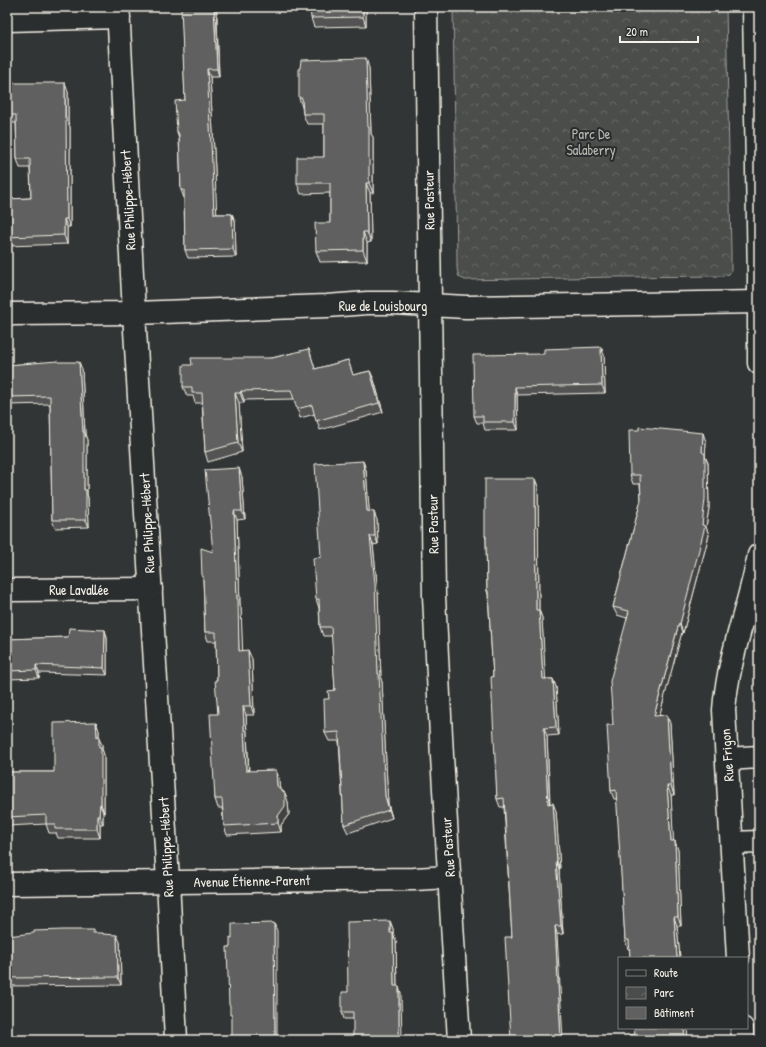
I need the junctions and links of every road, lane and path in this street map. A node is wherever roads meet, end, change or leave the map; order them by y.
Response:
1 (426, 7) edge
2 (754, 7) edge
3 (119, 12) edge
4 (7, 20) edge
5 (759, 302) edge
6 (430, 306) junction
7 (134, 313) junction
8 (7, 314) edge
9 (759, 363) edge
10 (759, 555) edge
11 (151, 589) junction
12 (7, 590) edge
13 (759, 757) edge
14 (727, 759) junction
15 (759, 842) edge
16 (732, 843) junction
17 (449, 877) junction
18 (168, 881) junction
19 (7, 884) edge
20 (738, 957) edge
21 (742, 1029) edge
22 (176, 1040) edge
23 (459, 1040) edge
24 (743, 1040) edge

1 - 6 street, Rue Pasteur
2 - 5 street
3 - 4 street
3 - 7 street, Rue Philippe-Hébert
5 - 6 street, Rue de Louisbourg
5 - 9 street
6 - 7 street, Rue de Louisbourg
6 - 17 street, Rue Pasteur
7 - 8 street, Rue de Louisbourg
7 - 11 street, Rue Philippe-Hébert
10 - 14 street, Rue Frigon
11 - 12 street, Rue Lavallée
11 - 18 street, Rue Philippe-Hébert
13 - 14 street
14 - 16 street, Rue Frigon
15 - 16 street
16 - 20 street, Rue Frigon
17 - 18 street, Avenue Étienne-Parent
17 - 23 street, Rue Pasteur
18 - 19 street, Avenue Étienne-Parent
18 - 22 street, Rue Philippe-Hébert
21 - 24 street

